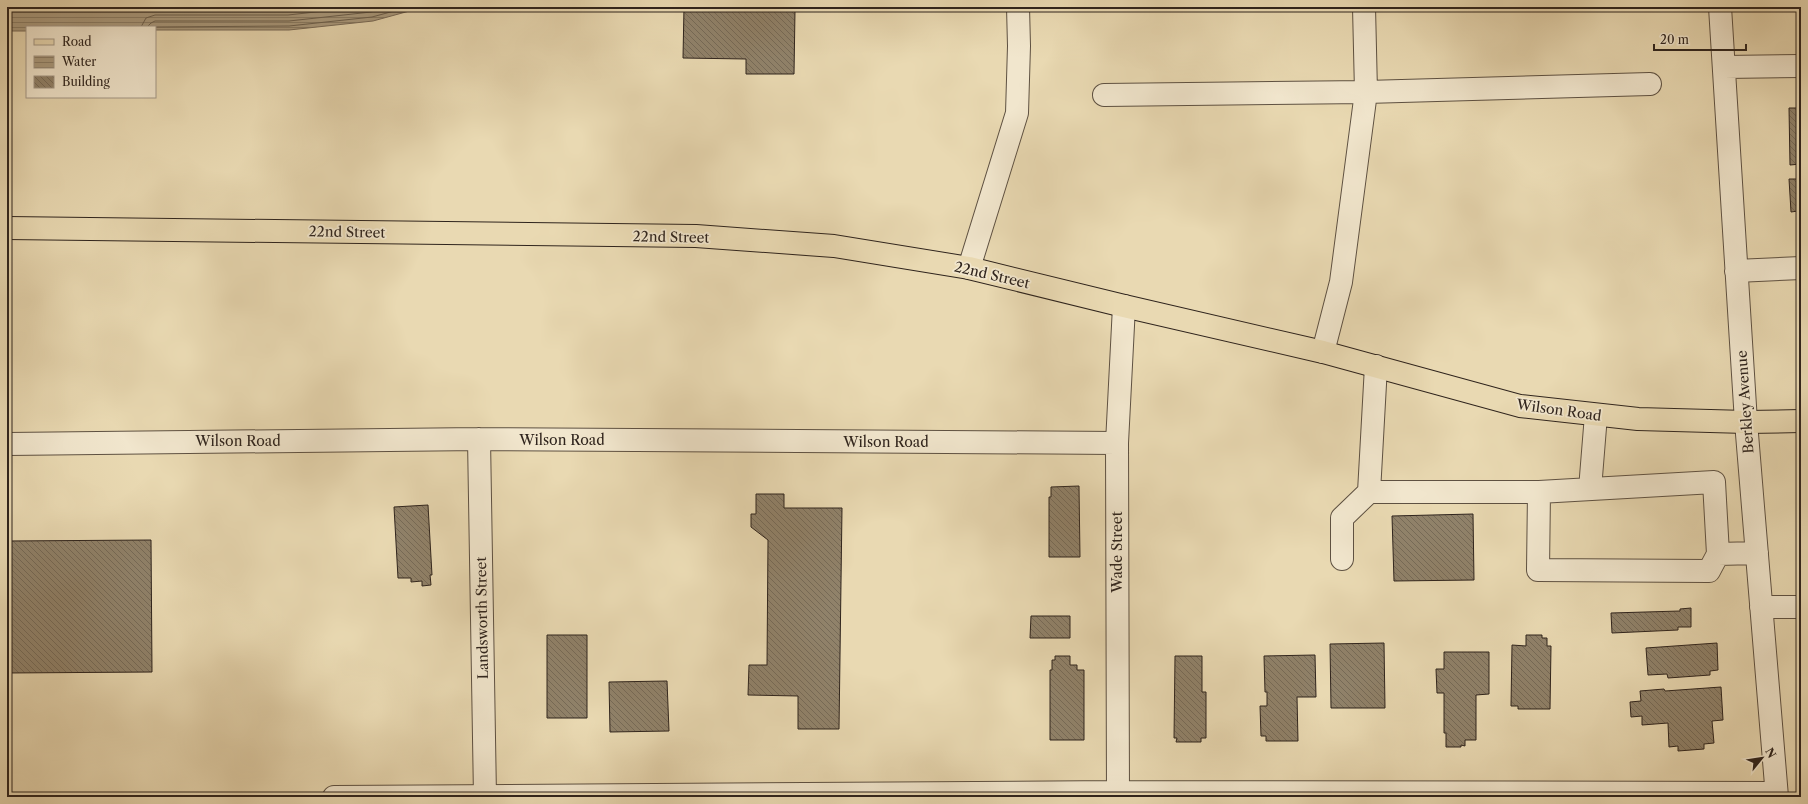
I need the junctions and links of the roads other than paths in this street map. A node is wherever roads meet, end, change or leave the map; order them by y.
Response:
1 (1018, 7) edge
2 (1364, 7) edge
3 (1720, 7) edge
4 (1801, 66) edge
5 (1724, 67) junction
6 (1650, 84) dead end
7 (1366, 92) junction
8 (1104, 95) dead end
9 (7, 228) edge
10 (969, 268) junction
11 (1801, 268) edge
12 (1736, 271) junction
13 (1124, 306) junction
14 (1323, 352) junction
15 (1376, 366) junction
16 (1596, 415) junction
17 (1801, 421) edge
18 (1746, 422) junction
19 (479, 439) junction
20 (1117, 443) junction
21 (7, 444) edge
22 (1590, 489) junction
23 (1368, 492) junction
24 (1539, 492) junction
25 (1718, 554) junction
26 (1757, 554) junction
27 (1342, 559) dead end
28 (1762, 607) junction
29 (1801, 607) edge
30 (1118, 795) edge
31 (1777, 795) edge
32 (485, 796) edge
33 (334, 797) edge

1 - 10 street
2 - 7 street
3 - 5 street, Berkley Avenue
4 - 5 street
5 - 12 street, Berkley Avenue
6 - 7 street
7 - 8 street
7 - 14 street
9 - 10 main road, 22nd Street
10 - 13 main road, 22nd Street
11 - 12 street
12 - 18 street, Berkley Avenue
13 - 14 main road, 22nd Street
13 - 20 street, Wade Street
14 - 15 main road, Wilson Road
15 - 16 main road, Wilson Road
15 - 23 street
16 - 18 main road, Wilson Road
16 - 22 street
17 - 18 main road, Wilson Road
18 - 26 street, Berkley Avenue
19 - 20 street, Wilson Road
19 - 21 street, Wilson Road
19 - 32 street, Landsworth Street
20 - 30 street, Wade Street
22 - 24 street
22 - 25 street
23 - 24 street
23 - 27 street
24 - 25 street
25 - 26 street
26 - 28 street, Berkley Avenue
28 - 29 street
28 - 31 street, Berkley Avenue
30 - 31 street
30 - 32 street
32 - 33 street

